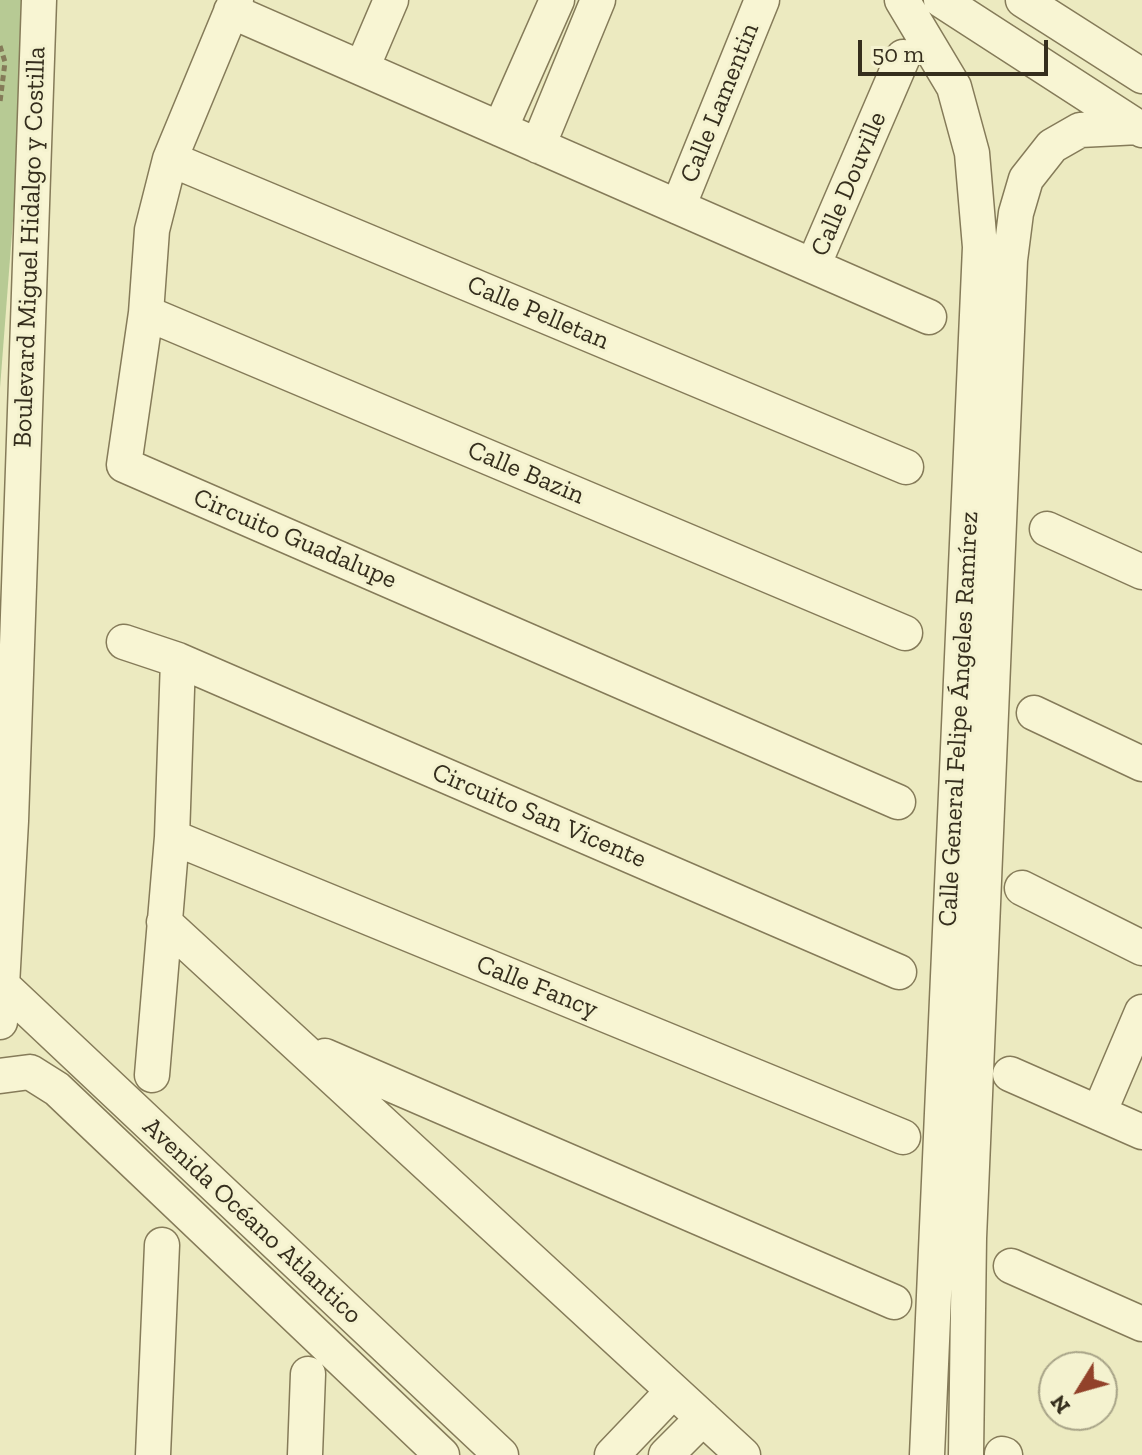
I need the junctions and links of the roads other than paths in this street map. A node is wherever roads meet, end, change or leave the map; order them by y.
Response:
1 (39, 0) edge
2 (391, 0) edge
3 (557, 0) edge
4 (598, 0) edge
5 (762, 0) edge
6 (902, 0) edge
7 (941, 0) edge
8 (1023, 0) edge
9 (234, 6) edge
10 (903, 57) dead end
11 (362, 68) junction
12 (1142, 76) edge
13 (500, 129) junction
14 (1140, 129) edge
15 (538, 146) junction
16 (170, 159) junction
17 (678, 207) junction
18 (813, 266) junction
19 (146, 313) junction
20 (929, 317) dead end
21 (906, 467) dead end
22 (1047, 529) dead end
23 (1142, 572) edge
24 (905, 633) dead end
25 (8, 639) edge
26 (124, 642) dead end
27 (178, 660) junction
28 (1034, 713) dead end
29 (1142, 764) edge
30 (898, 802) dead end
31 (6, 809) edge
32 (172, 837) junction
33 (1022, 888) dead end
34 (164, 922) junction
35 (1142, 948) edge
36 (899, 972) dead end
37 (3, 986) junction
38 (1142, 1012) edge
39 (0, 1022) edge
40 (303, 1046) junction
41 (1010, 1074) dead end
42 (152, 1075) dead end
43 (0, 1076) edge
44 (1099, 1113) junction
45 (1142, 1132) edge
46 (903, 1137) dead end
47 (935, 1233) junction
48 (969, 1238) junction
49 (162, 1245) dead end
50 (1011, 1266) dead end
51 (894, 1302) dead end
52 (1142, 1324) edge
53 (308, 1374) dead end
54 (673, 1391) junction
55 (703, 1418) junction
56 (153, 1455) edge
57 (305, 1455) edge
58 (442, 1455) edge
59 (501, 1455) edge
60 (612, 1455) edge
61 (666, 1455) edge
62 (743, 1455) edge
63 (927, 1455) edge
64 (966, 1455) edge

1 - 25 street, Boulevard Miguel Hidalgo y Costilla
2 - 11 street
3 - 13 street
4 - 15 street
5 - 17 street, Calle Lamentin
6 - 47 street, Calle General Felipe Ángeles Ramírez
7 - 14 street
8 - 12 street
9 - 11 street, Circuito Guadalupe
9 - 16 street, Circuito Guadalupe
10 - 18 street, Calle Douville
11 - 13 street, Circuito Guadalupe
13 - 15 street, Circuito Guadalupe
14 - 48 street, Calle General Felipe Ángeles Ramírez
15 - 17 street, Circuito Guadalupe
16 - 19 street, Circuito Guadalupe
16 - 21 street, Calle Pelletan
17 - 18 street, Circuito Guadalupe
18 - 20 street, Circuito Guadalupe
19 - 24 street, Calle Bazin
19 - 30 street, Circuito Guadalupe
22 - 23 street
25 - 31 street, Boulevard Miguel Hidalgo y Costilla
26 - 27 street, Circuito San Vicente
27 - 32 street
27 - 36 street, Circuito San Vicente
28 - 29 street
31 - 37 street, Boulevard Miguel Hidalgo y Costilla
32 - 34 street
32 - 46 street, Calle Fancy
33 - 35 street
34 - 40 street
34 - 42 street
37 - 39 street, Boulevard Miguel Hidalgo y Costilla
37 - 59 street, Avenida Océano Atlantico
38 - 44 street
40 - 51 street
40 - 54 street
41 - 44 street
43 - 58 street, Avenida Océano Atlantico
44 - 45 street
47 - 48 street
47 - 63 street, Calle General Felipe Ángeles Ramírez
48 - 64 street, Calle General Felipe Ángeles Ramírez
49 - 56 street
50 - 52 street
53 - 57 street
54 - 55 street
54 - 60 street
55 - 61 street
55 - 62 street

